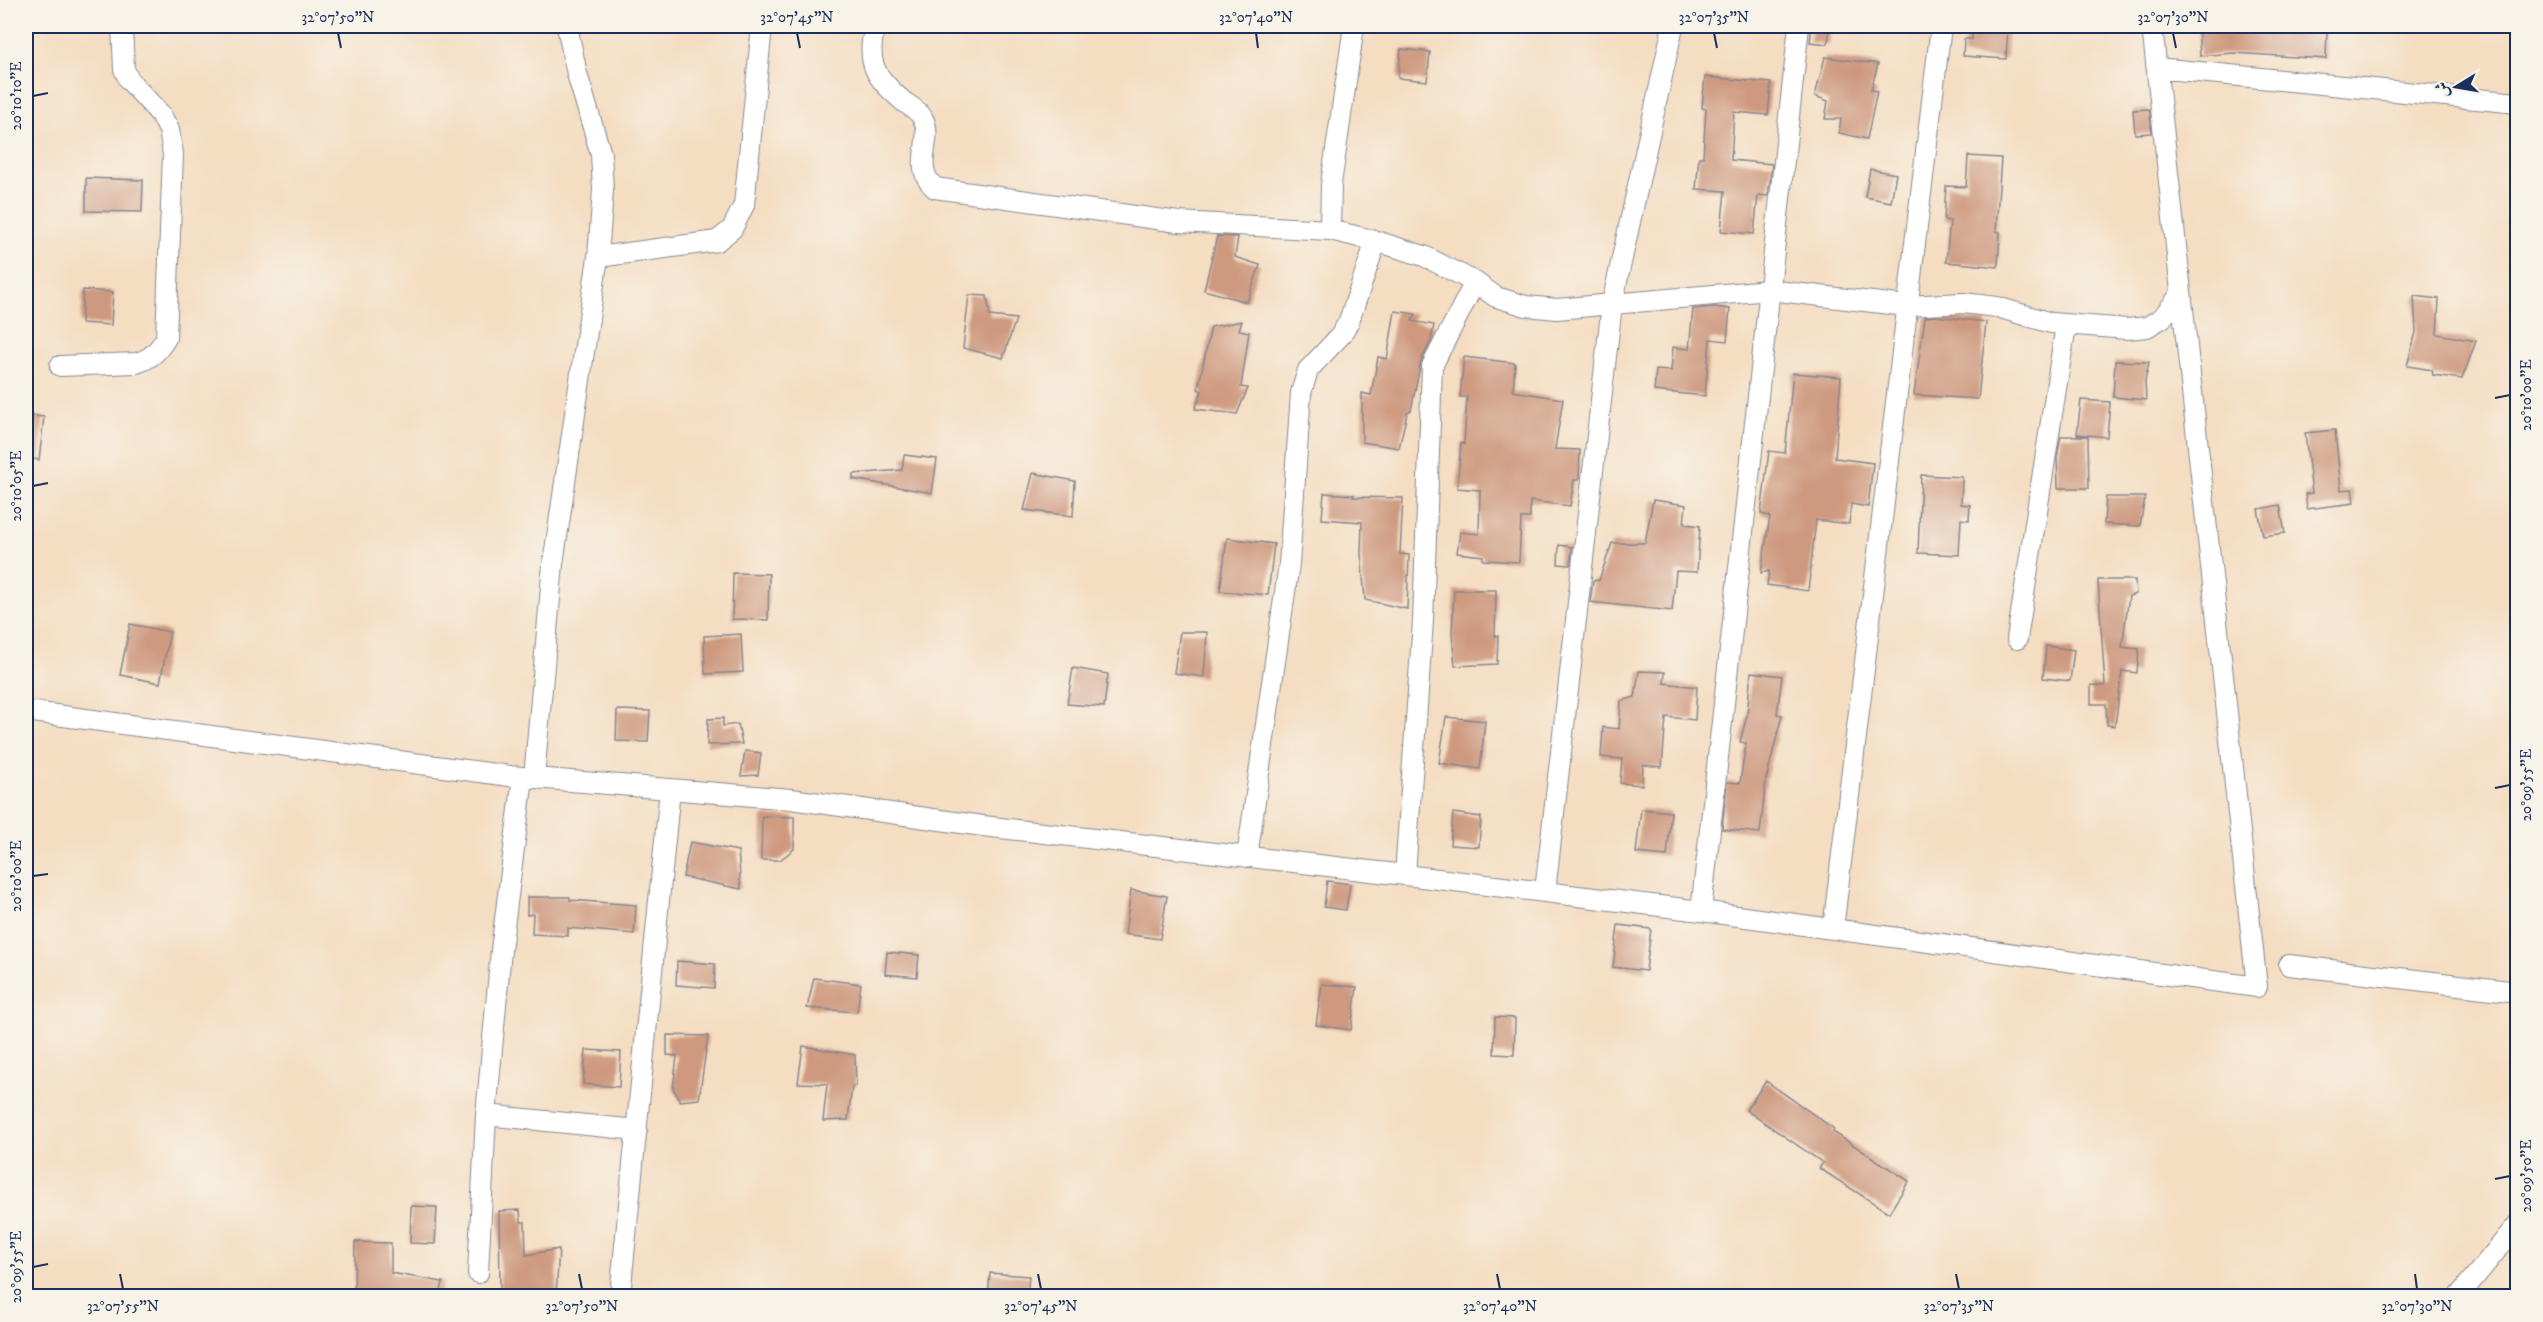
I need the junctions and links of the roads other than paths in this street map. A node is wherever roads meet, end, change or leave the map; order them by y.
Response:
1 (122, 26) edge
2 (569, 26) edge
3 (762, 26) edge
4 (875, 26) edge
5 (1354, 26) edge
6 (1673, 26) edge
7 (1799, 26) edge
8 (1941, 26) edge
9 (2152, 26) edge
10 (2157, 68) junction
11 (2517, 103) edge
12 (1330, 230) junction
13 (1376, 241) junction
14 (598, 257) junction
15 (1475, 282) junction
16 (1769, 290) junction
17 (2181, 294) junction
18 (1612, 304) junction
19 (1907, 306) junction
20 (2066, 325) junction
21 (60, 366) dead end
22 (2017, 639) dead end
23 (26, 711) edge
24 (528, 778) junction
25 (670, 789) junction
26 (1247, 857) junction
27 (1405, 874) junction
28 (1545, 892) junction
29 (1701, 911) junction
30 (1833, 929) junction
31 (2289, 965) dead end
32 (2517, 992) edge
33 (486, 1115) junction
34 (637, 1130) junction
35 (2517, 1224) edge
36 (478, 1273) dead end
37 (620, 1296) edge
38 (2459, 1296) edge

1 - 21 street
2 - 14 street
3 - 14 street
4 - 12 street
5 - 12 street
6 - 18 street
7 - 16 street
8 - 19 street
9 - 10 street
10 - 11 street
10 - 17 street
12 - 13 street
13 - 15 street
13 - 26 street
14 - 24 street
15 - 18 street
15 - 27 street
16 - 18 street
16 - 19 street
16 - 29 street
17 - 20 street
17 - 30 street
18 - 28 street
19 - 20 street
19 - 30 street
20 - 22 street
23 - 24 street
24 - 25 street
24 - 33 street
25 - 26 street
25 - 34 street
26 - 27 street
27 - 28 street
28 - 29 street
29 - 30 street
31 - 32 street
33 - 34 street
33 - 36 street
34 - 37 street
35 - 38 street

